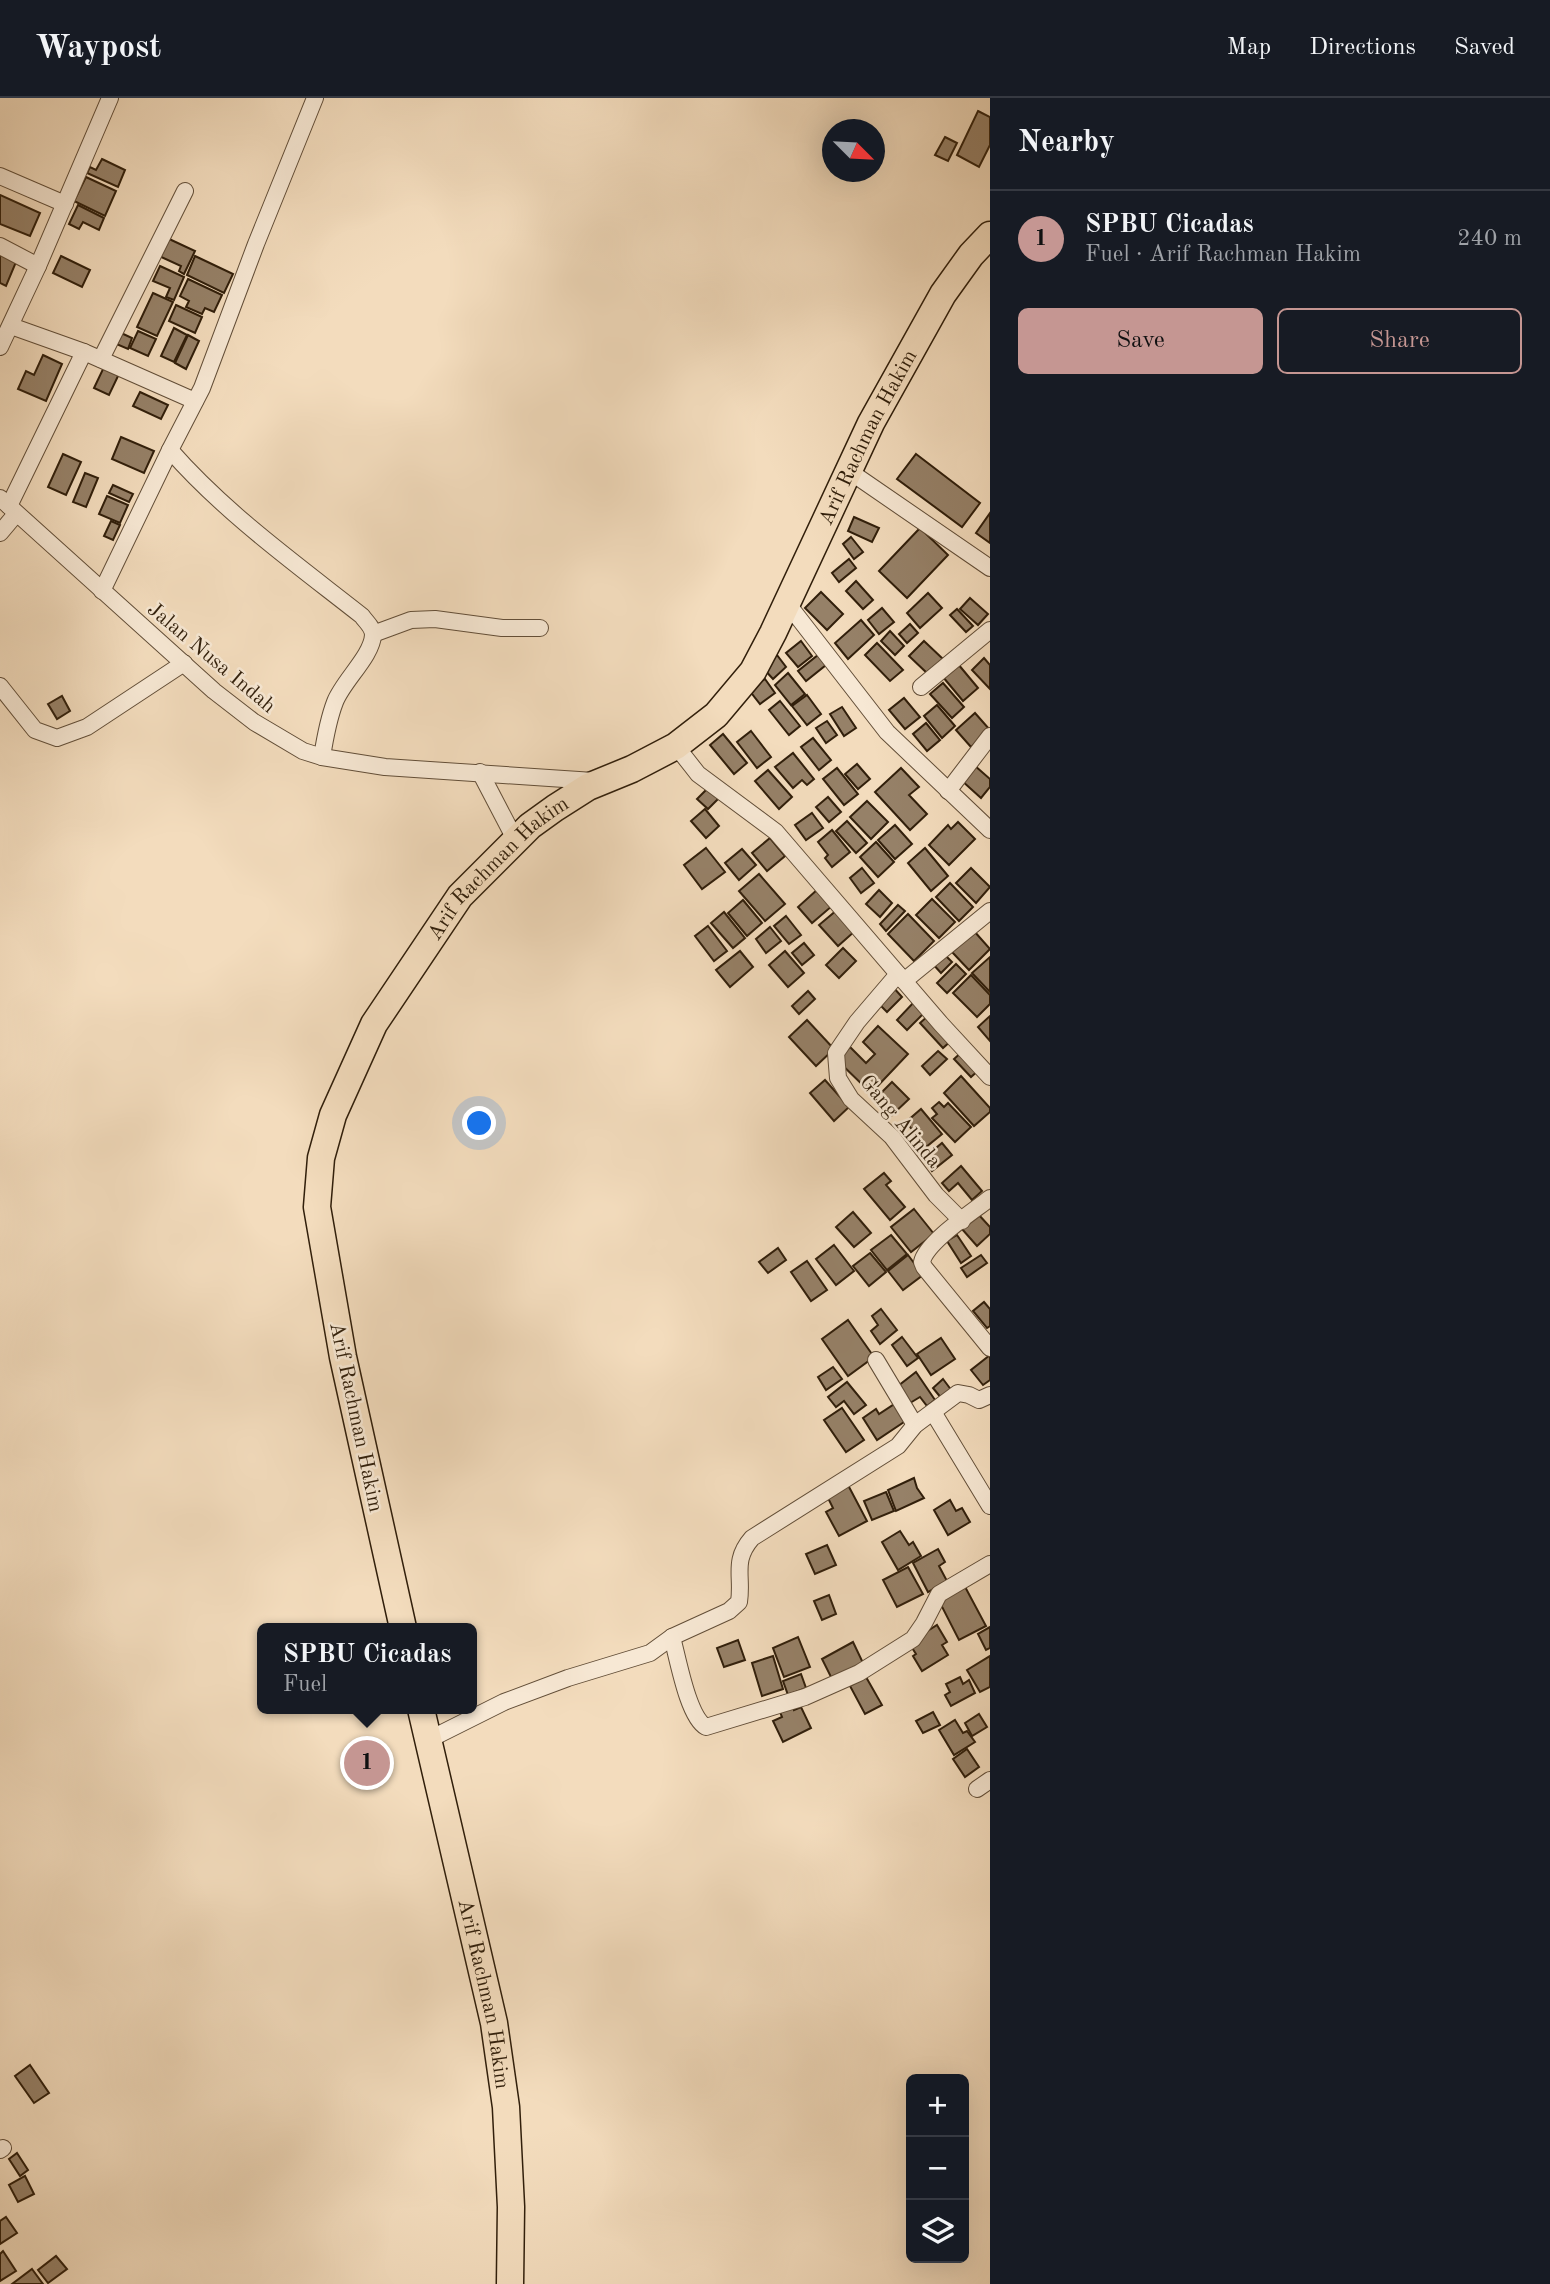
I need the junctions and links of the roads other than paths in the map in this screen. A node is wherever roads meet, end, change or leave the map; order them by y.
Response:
1 (110, 98) edge
2 (315, 98) edge
3 (0, 176) edge
4 (185, 191) dead end
5 (65, 204) junction
6 (990, 235) edge
7 (0, 246) edge
8 (38, 266) junction
9 (11, 326) junction
10 (0, 347) edge
11 (84, 352) junction
12 (101, 359) junction
13 (195, 401) junction
14 (170, 450) junction
15 (849, 471) junction
16 (8, 506) edge
17 (0, 533) edge
18 (990, 568) edge
19 (102, 591) junction
20 (787, 603) junction
21 (540, 628) dead end
22 (990, 630) edge
23 (373, 634) junction
24 (184, 663) junction
25 (0, 687) edge
26 (921, 687) dead end
27 (990, 736) edge
28 (676, 746) junction
29 (322, 757) junction
30 (480, 772) junction
31 (604, 781) junction
32 (948, 791) junction
33 (990, 830) edge
34 (516, 841) junction
35 (990, 911) edge
36 (901, 977) junction
37 (990, 1077) edge
38 (990, 1198) edge
39 (961, 1221) junction
40 (990, 1348) edge
41 (876, 1360) dead end
42 (990, 1395) edge
43 (933, 1412) junction
44 (915, 1426) junction
45 (990, 1506) edge
46 (990, 1564) edge
47 (401, 1623) edge
48 (672, 1637) junction
49 (422, 1714) edge
50 (428, 1740) junction
51 (510, 2284) edge

1 - 5 street
2 - 13 street
3 - 5 street
4 - 12 street
5 - 8 street
6 - 15 main road, Arif Rachman Hakim
7 - 8 street
8 - 9 street
9 - 10 street
9 - 11 street
11 - 12 street
11 - 16 street
12 - 13 street
13 - 14 street
14 - 19 street
14 - 23 street
15 - 18 street
15 - 20 main road, Arif Rachman Hakim
16 - 17 street
16 - 19 street, Jalan Nusa Indah
19 - 24 street, Jalan Nusa Indah
20 - 28 main road, Arif Rachman Hakim
20 - 32 street
21 - 23 street
22 - 26 street
23 - 29 street
24 - 25 street
24 - 29 street, Jalan Nusa Indah
27 - 32 street
28 - 31 main road, Arif Rachman Hakim
28 - 36 street
29 - 30 street, Jalan Nusa Indah
30 - 31 street, Jalan Nusa Indah
30 - 34 street
31 - 34 main road, Arif Rachman Hakim
32 - 33 street
34 - 47 main road, Arif Rachman Hakim
35 - 36 street, Gang Alinda
36 - 37 street
36 - 39 street, Gang Alinda
38 - 39 street
39 - 40 street
41 - 44 street
42 - 43 street
43 - 44 street
43 - 45 street
44 - 48 street
46 - 48 street
48 - 50 street
49 - 50 main road, Arif Rachman Hakim
50 - 51 main road, Arif Rachman Hakim

